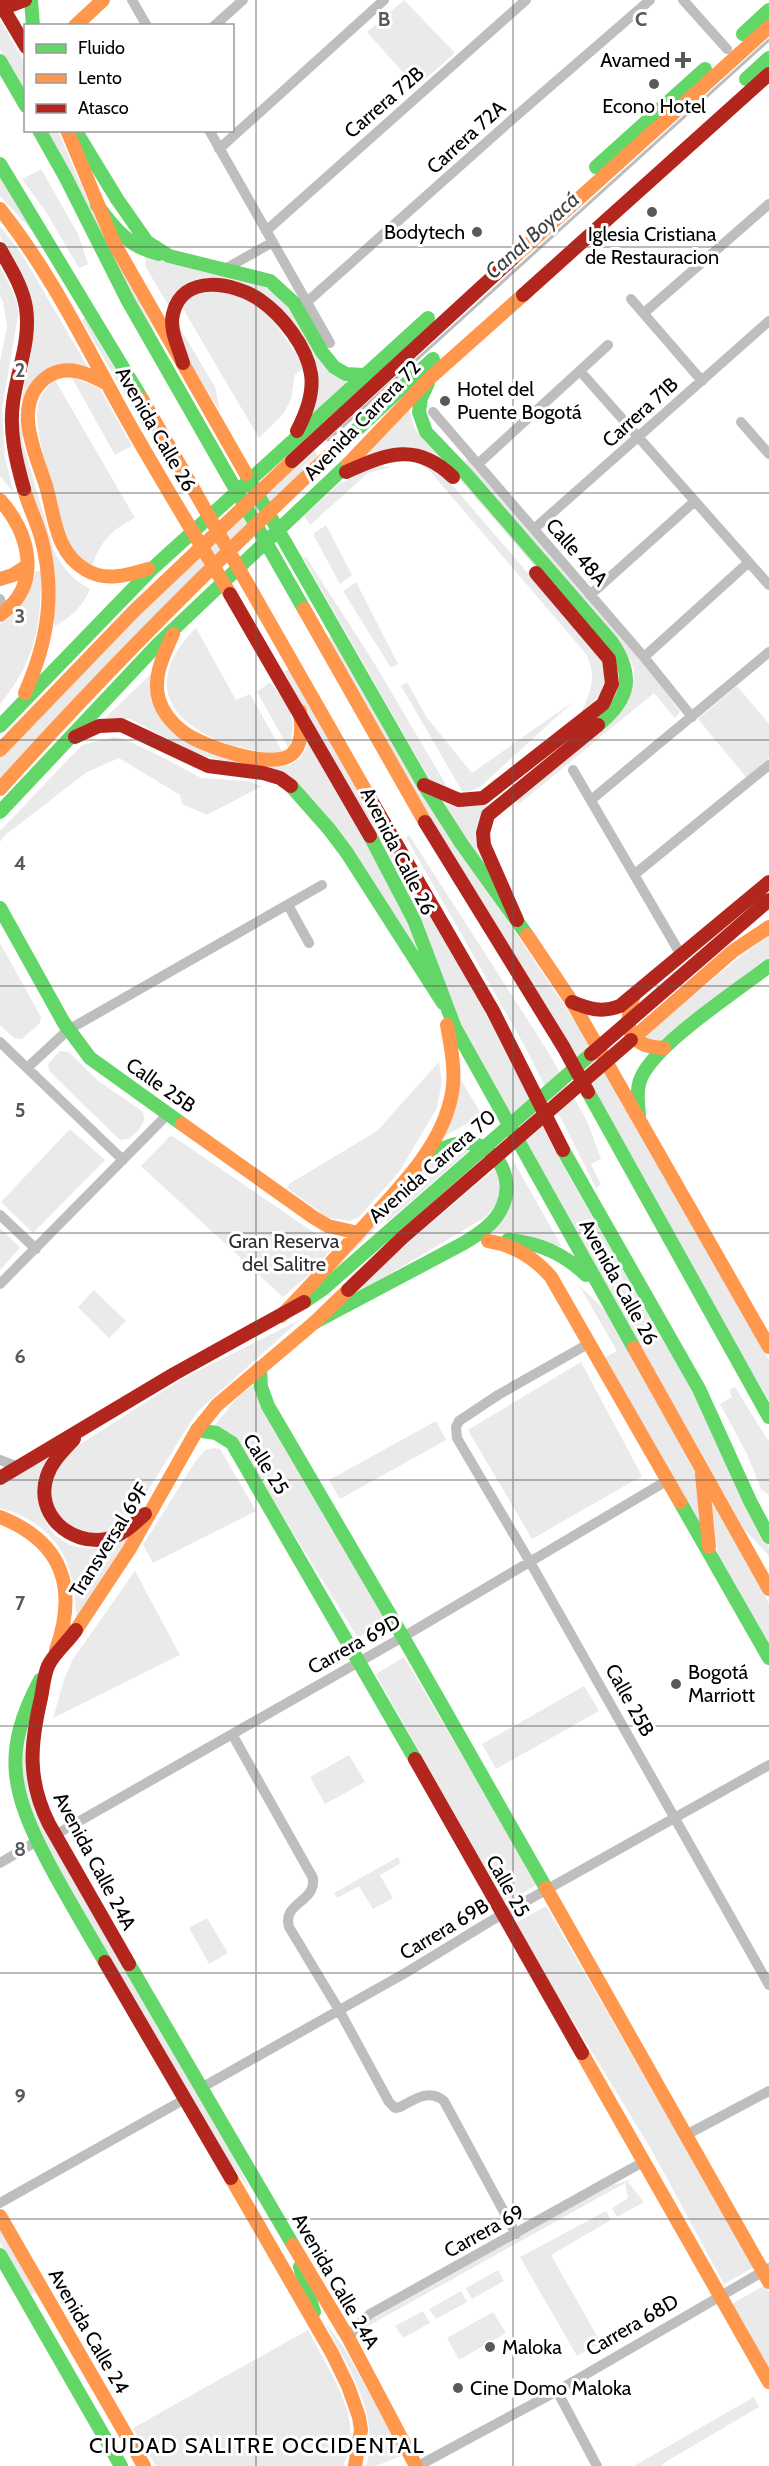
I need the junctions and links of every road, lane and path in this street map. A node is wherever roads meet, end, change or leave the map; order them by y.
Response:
1 (25, 0) edge
2 (31, 0) edge
3 (103, 0) edge
4 (132, 0) edge
5 (243, 0) edge
6 (384, 0) edge
7 (526, 0) edge
8 (650, 0) edge
9 (683, 0) edge
10 (0, 2) edge
11 (769, 10) edge
12 (33, 24) edge
13 (77, 24) edge
14 (146, 24) edge
15 (216, 24) edge
16 (769, 27) edge
17 (24, 44) edge
18 (726, 49) junction
19 (769, 58) edge
20 (0, 61) edge
21 (766, 82) edge
22 (24, 103) edge
23 (734, 106) junction
24 (662, 107) junction
25 (711, 110) junction
26 (40, 132) edge
27 (67, 132) edge
28 (76, 132) edge
29 (210, 132) edge
30 (649, 136) junction
31 (219, 148) junction
32 (668, 148) junction
33 (0, 164) edge
34 (662, 171) junction
35 (769, 204) edge
36 (97, 205) junction
37 (0, 209) edge
38 (266, 231) junction
39 (273, 242) junction
40 (0, 249) edge
41 (169, 255) junction
42 (225, 269) junction
43 (481, 286) junction
44 (454, 294) junction
45 (631, 299) dead end
46 (307, 302) junction
47 (644, 313) junction
48 (769, 321) edge
49 (330, 343) dead end
50 (608, 345) dead end
51 (183, 363) junction
52 (580, 371) junction
53 (364, 375) junction
54 (431, 377) junction
55 (702, 381) junction
56 (107, 384) junction
57 (433, 412) dead end
58 (741, 422) dead end
59 (639, 438) junction
60 (293, 439) junction
61 (767, 446) edge
62 (478, 464) junction
63 (336, 477) junction
64 (0, 500) edge
65 (695, 501) junction
66 (534, 530) junction
67 (749, 562) junction
68 (27, 566) junction
69 (153, 568) junction
70 (0, 579) edge
71 (769, 585) edge
72 (590, 595) junction
73 (0, 599) edge
74 (2, 614) edge
75 (178, 624) junction
76 (769, 652) edge
77 (644, 657) junction
78 (17, 708) junction
79 (300, 711) junction
80 (68, 714) junction
81 (692, 717) junction
82 (0, 726) edge
83 (61, 745) junction
84 (0, 750) edge
85 (769, 765) edge
86 (573, 771) dead end
87 (424, 785) junction
88 (0, 789) edge
89 (591, 800) junction
90 (0, 812) edge
91 (635, 874) junction
92 (769, 882) edge
93 (321, 885) dead end
94 (769, 900) edge
95 (288, 905) junction
96 (0, 908) edge
97 (517, 920) junction
98 (769, 927) edge
99 (309, 943) dead end
100 (681, 955) junction
101 (769, 966) edge
102 (634, 995) junction
103 (572, 1002) junction
104 (443, 1003) junction
105 (68, 1030) junction
106 (1, 1046) edge
107 (664, 1048) junction
108 (27, 1068) junction
109 (168, 1114) junction
110 (640, 1119) junction
111 (123, 1160) junction
112 (416, 1166) junction
113 (0, 1215) edge
114 (358, 1233) junction
115 (488, 1241) junction
116 (457, 1247) junction
117 (36, 1249) junction
118 (0, 1284) edge
119 (602, 1293) junction
120 (281, 1316) junction
121 (315, 1322) junction
122 (756, 1323) junction
123 (769, 1334) edge
124 (588, 1344) junction
125 (769, 1347) edge
126 (260, 1368) junction
127 (769, 1417) edge
128 (81, 1430) junction
129 (197, 1430) junction
130 (0, 1460) edge
131 (701, 1466) junction
132 (18, 1467) junction
133 (0, 1478) edge
134 (668, 1480) junction
135 (155, 1506) junction
136 (0, 1517) edge
137 (730, 1519) junction
138 (769, 1536) edge
139 (710, 1554) junction
140 (530, 1562) junction
141 (769, 1566) edge
142 (769, 1589) edge
143 (403, 1637) junction
144 (769, 1658) edge
145 (360, 1660) junction
146 (48, 1666) junction
147 (232, 1734) junction
148 (769, 1766) edge
149 (675, 1819) junction
150 (55, 1835) junction
151 (37, 1842) junction
152 (0, 1863) edge
153 (547, 1891) junction
154 (502, 1915) junction
155 (769, 1985) edge
156 (339, 2010) junction
157 (201, 2088) junction
158 (769, 2091) edge
159 (185, 2099) junction
160 (686, 2135) junction
161 (643, 2162) junction
162 (237, 2187) junction
163 (0, 2203) edge
164 (0, 2216) edge
165 (276, 2217) junction
166 (516, 2234) junction
167 (293, 2245) junction
168 (0, 2255) edge
169 (767, 2274) edge
170 (720, 2296) junction
171 (53, 2307) junction
172 (322, 2337) junction
173 (349, 2339) junction
174 (65, 2368) junction
175 (769, 2382) edge
176 (75, 2386) junction
177 (557, 2391) junction
178 (115, 2415) junction
179 (121, 2466) edge
180 (144, 2466) edge
181 (355, 2466) edge
182 (417, 2466) edge
183 (597, 2466) edge

1 - 10 main road
2 - 12 main road
3 - 13 main road
4 - 14 street
5 - 15 street
6 - 31 street
7 - 38 street, Carrera 72B
8 - 46 street, Carrera 72A
9 - 18 street
10 - 17 main road
11 - 18 main road, Avenida Carrera 72
16 - 30 main road, Avenida Carrera 72
18 - 24 main road, Avenida Carrera 72
19 - 25 main road, Avenida Carrera 72
20 - 22 main road
21 - 23 main road, Avenida Carrera 72
23 - 25 main road
23 - 34 main road, Avenida Carrera 72
24 - 30 main road
24 - 44 main road, Avenida Carrera 72
25 - 32 main road, Avenida Carrera 72
26 - 127 main road, Avenida Calle 26
27 - 36 main road
28 - 41 main road
29 - 31 street
30 - 43 main road, Avenida Carrera 72
31 - 38 street
32 - 34 main road
32 - 80 main road, Avenida Carrera 72
33 - 138 main road, Avenida Calle 26
34 - 54 main road, Avenida Carrera 72
35 - 47 street
36 - 41 main road
36 - 51 main road
37 - 56 main road, Avenida Calle 26
38 - 39 street
39 - 42 street
39 - 46 street
40 - 78 main road
41 - 42 main road
42 - 53 main road
43 - 44 main road
43 - 84 main road, Avenida Carrera 72
44 - 53 main road, Avenida Carrera 72
45 - 47 street
46 - 49 street
47 - 55 street
48 - 55 street, Carrera 71B
50 - 52 street
51 - 60 main road
51 - 87 main road
52 - 59 street
52 - 62 street
53 - 60 main road, Avenida Carrera 72
54 - 63 main road, Avenida Carrera 72
54 - 97 main road
55 - 59 street, Carrera 71B
56 - 69 main road
56 - 79 main road, Avenida Calle 26
57 - 62 street, Calle 48A
58 - 61 street
59 - 65 street
59 - 66 street, Carrera 71B
60 - 69 main road, Avenida Carrera 72
62 - 66 street, Calle 48A
63 - 75 main road, Avenida Carrera 72
63 - 87 main road
64 - 68 main road
65 - 67 street
65 - 72 street
66 - 72 street, Calle 48A
67 - 71 street
67 - 77 street
68 - 70 main road
68 - 74 main road
69 - 78 main road, Avenida Carrera 72
72 - 77 street, Calle 48A
73 - 74 street
75 - 79 main road
75 - 83 main road, Avenida Carrera 72
76 - 81 street
77 - 81 street, Calle 48A
78 - 82 main road, Avenida Carrera 72
79 - 104 main road, Avenida Calle 26
80 - 83 main road
80 - 88 main road, Avenida Carrera 72
81 - 89 street
83 - 90 main road, Avenida Carrera 72
83 - 104 main road
85 - 91 street
86 - 89 street
87 - 97 main road
89 - 91 street
91 - 100 street
92 - 100 main road
93 - 95 street
94 - 120 main road, Avenida Carrera 70
95 - 99 street
95 - 105 street
96 - 105 main road, Calle 25B
97 - 103 main road
98 - 121 main road, Avenida Carrera 70
100 - 102 main road
101 - 107 main road
102 - 103 main road
102 - 107 main road
103 - 110 main road
104 - 112 main road
104 - 119 main road, Avenida Calle 26
105 - 108 street
105 - 109 main road, Calle 25B
106 - 108 street
107 - 110 main road
108 - 111 street
109 - 111 street
109 - 114 main road, Calle 25B
110 - 122 main road
111 - 117 street
112 - 114 main road
112 - 116 main road
113 - 117 street
114 - 120 main road
115 - 116 main road
115 - 119 main road
115 - 124 main road
116 - 121 main road
117 - 118 street
119 - 131 main road, Avenida Calle 26
120 - 128 main road, Avenida Carrera 70
121 - 126 main road, Avenida Carrera 70
122 - 123 street
122 - 125 main road
124 - 134 main road
124 - 140 street, Calle 25B
126 - 129 main road, Avenida Carrera 70
126 - 143 main road, Calle 25
128 - 132 main road, Avenida Carrera 70
128 - 135 main road
129 - 135 main road, Transversal 69F
129 - 145 main road, Calle 25
130 - 132 street
131 - 137 main road, Avenida Calle 26
131 - 139 main road
132 - 133 main road, Avenida Carrera 70
134 - 139 main road
134 - 140 street, Carrera 69D
135 - 146 main road, Transversal 69F
136 - 146 main road
137 - 141 main road
137 - 142 main road, Avenida Calle 26
139 - 144 main road
140 - 143 street, Carrera 69D
140 - 149 street, Calle 25B
143 - 145 street, Carrera 69D
143 - 153 main road, Calle 25
145 - 147 street, Carrera 69D
145 - 154 main road, Calle 25
146 - 150 main road, Avenida Calle 24A
146 - 151 main road, Avenida Calle 24A
147 - 150 street, Carrera 69D
147 - 156 street
148 - 149 street, Carrera 69B
149 - 153 street, Carrera 69B
149 - 155 street, Calle 25B
150 - 157 main road, Avenida Calle 24A
151 - 152 street
151 - 159 main road, Avenida Calle 24A
153 - 154 street, Carrera 69B
153 - 160 main road, Calle 25
154 - 156 street, Carrera 69B
154 - 161 main road, Calle 25
156 - 157 street, Carrera 69B
156 - 166 street
157 - 165 main road, Avenida Calle 24A
158 - 160 street
159 - 162 main road, Avenida Calle 24A
159 - 163 street
160 - 169 main road, Calle 25
161 - 166 street, Carrera 69
161 - 170 main road, Calle 25
162 - 165 main road
162 - 172 main road, Avenida Calle 24A
164 - 171 main road, Avenida Calle 24
165 - 167 main road, Avenida Calle 24A
166 - 173 street, Carrera 69
167 - 172 main road
167 - 173 main road, Avenida Calle 24A
168 - 174 main road, Avenida Calle 24
169 - 170 street, Carrera 68D
170 - 175 main road, Calle 25
170 - 177 street, Carrera 68D
171 - 174 main road
171 - 178 main road, Avenida Calle 24
172 - 181 main road
173 - 182 main road, Avenida Calle 24A
174 - 176 main road, Avenida Calle 24
176 - 178 main road
176 - 179 main road
177 - 182 street, Carrera 68D
177 - 183 street
178 - 180 main road, Avenida Calle 24

